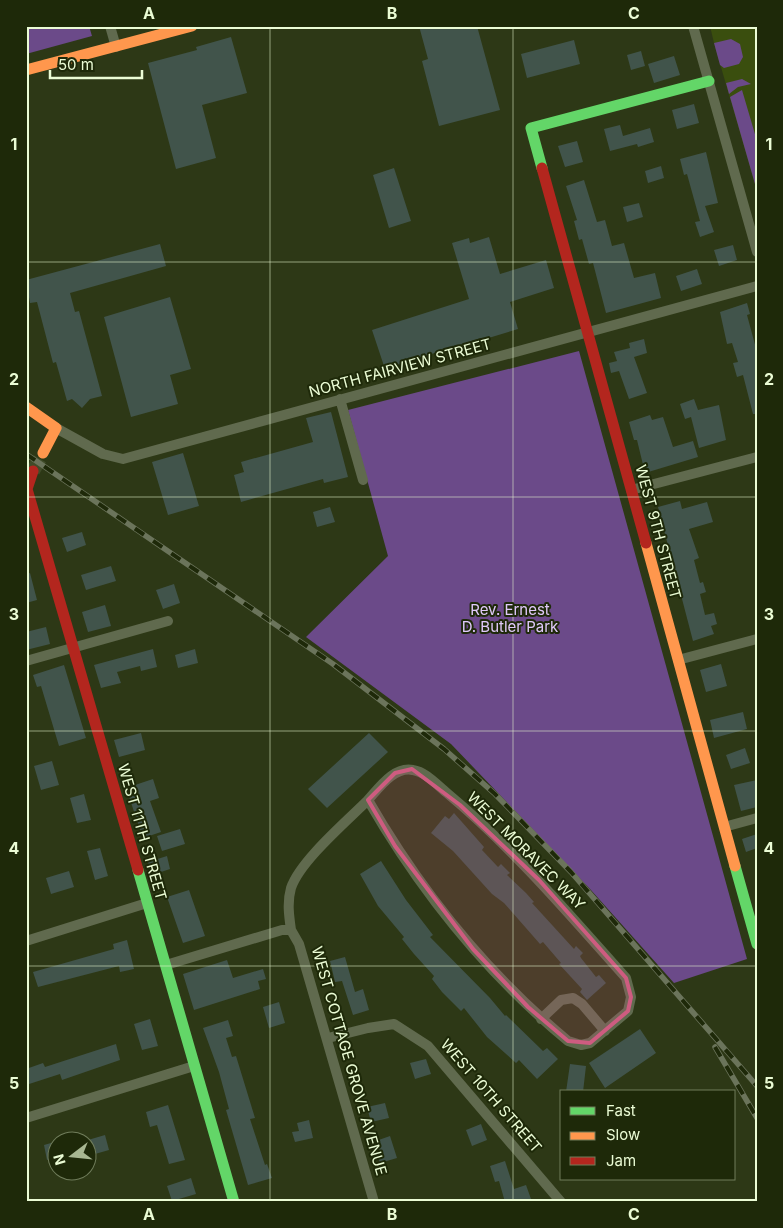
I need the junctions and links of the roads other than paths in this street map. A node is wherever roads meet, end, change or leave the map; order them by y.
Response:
1 (110, 26) edge
2 (192, 26) edge
3 (693, 26) edge
4 (116, 47) junction
5 (26, 70) edge
6 (709, 81) junction
7 (757, 252) edge
8 (757, 286) edge
9 (586, 333) junction
10 (340, 399) junction
11 (26, 407) edge
12 (56, 428) junction
13 (43, 453) tunnel mouth
14 (757, 457) edge
15 (33, 471) tunnel mouth
16 (364, 480) dead end
17 (26, 489) edge
18 (631, 490) junction
19 (168, 621) dead end
20 (757, 638) edge
21 (73, 648) junction
22 (678, 660) junction
23 (26, 661) edge
24 (368, 800) junction
25 (757, 818) edge
26 (724, 827) junction
27 (147, 903) junction
28 (291, 930) junction
29 (26, 941) edge
30 (757, 944) edge
31 (166, 965) junction
32 (541, 1019) junction
33 (605, 1031) junction
34 (328, 1038) junction
35 (194, 1066) junction
36 (26, 1118) edge
37 (234, 1202) edge
38 (374, 1202) edge
39 (561, 1202) edge

1 - 4 street
2 - 4 street
3 - 6 street
4 - 5 street
6 - 7 street
6 - 9 street, WEST 9TH STREET
8 - 9 street, NORTH FAIRVIEW STREET
9 - 10 street, NORTH FAIRVIEW STREET
9 - 18 street, WEST 9TH STREET
10 - 12 street, NORTH FAIRVIEW STREET
10 - 16 street
11 - 12 street
12 - 13 street
14 - 18 street
15 - 17 street, WEST 11TH STREET
17 - 21 street, WEST 11TH STREET
18 - 22 street, WEST 9TH STREET
19 - 21 street
20 - 22 street
21 - 23 street
21 - 27 street, WEST 11TH STREET
22 - 26 street, WEST 9TH STREET
24 - 28 street, WEST MORAVEC WAY
24 - 32 street, WEST MORAVEC WAY
24 - 33 street, WEST MORAVEC WAY
25 - 26 street
26 - 30 street, WEST 9TH STREET
27 - 29 street
27 - 31 street, WEST 11TH STREET
28 - 31 street
28 - 34 street, WEST COTTAGE GROVE AVENUE
31 - 35 street, WEST 11TH STREET
32 - 33 street, WEST MORAVEC WAY
32 - 33 street
34 - 38 street, WEST COTTAGE GROVE AVENUE
34 - 39 street, WEST 10TH STREET
35 - 36 street
35 - 37 street, WEST 11TH STREET

